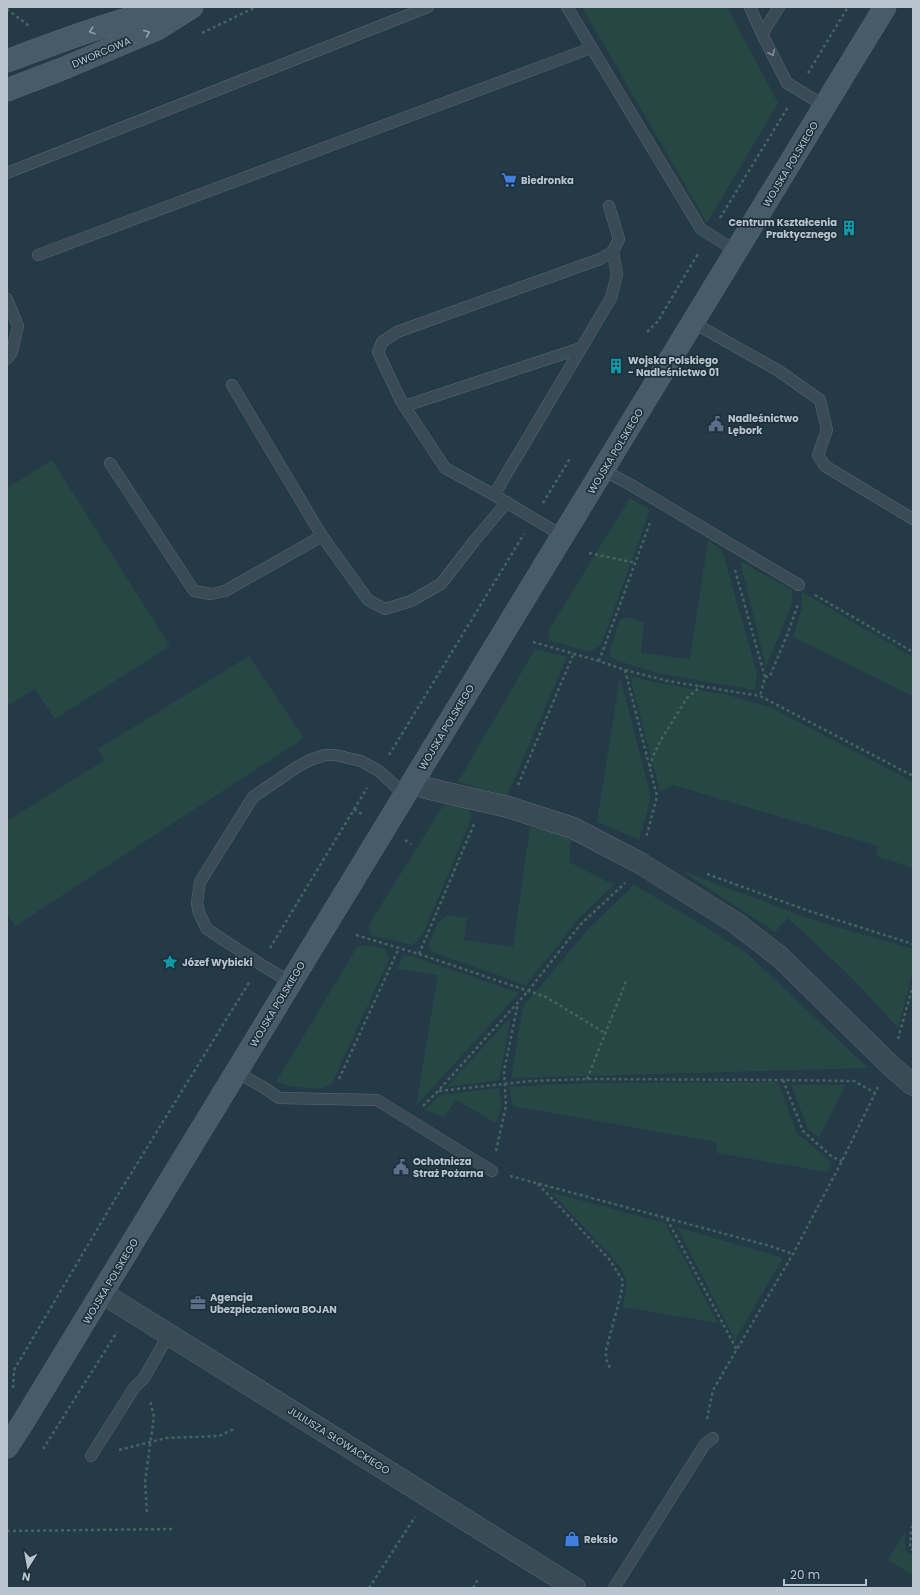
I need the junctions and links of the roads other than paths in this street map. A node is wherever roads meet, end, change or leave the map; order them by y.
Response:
1 (170, 7) edge
2 (192, 7) edge
3 (428, 7) edge
4 (568, 7) edge
5 (750, 7) edge
6 (779, 7) edge
7 (885, 7) edge
8 (762, 34) junction
9 (53, 44) junction
10 (591, 48) junction
11 (7, 61) edge
12 (62, 69) junction
13 (7, 90) edge
14 (825, 106) junction
15 (7, 173) edge
16 (609, 206) dead end
17 (614, 251) junction
18 (736, 251) junction
19 (38, 255) dead end
20 (7, 299) edge
21 (692, 322) junction
22 (581, 348) junction
23 (7, 359) edge
24 (232, 385) dead end
25 (405, 406) junction
26 (110, 463) dead end
27 (603, 470) junction
28 (494, 495) junction
29 (506, 502) junction
30 (913, 519) edge
31 (322, 536) junction
32 (563, 536) junction
33 (799, 585) road end
34 (409, 788) junction
35 (290, 982) junction
36 (236, 1072) junction
37 (913, 1086) edge
38 (492, 1171) road end
39 (102, 1293) junction
40 (169, 1334) junction
41 (713, 1438) dead end
42 (7, 1447) edge
43 (91, 1456) dead end
44 (575, 1588) edge
45 (614, 1588) edge

1 -> 9 street, DWORCOWA
12 -> 2 street, DWORCOWA
3 - 15 lane
4 - 10 lane
5 - 8 lane
6 - 8 lane
7 - 14 street, WOJSKA POLSKIEGO
8 -> 14 lane
9 - 11 street, DWORCOWA
9 - 12 street
10 - 18 lane
10 - 19 lane
12 - 13 street, DWORCOWA
14 - 18 street, WOJSKA POLSKIEGO
16 - 17 lane
17 - 22 lane
17 - 25 lane
18 - 21 street, WOJSKA POLSKIEGO
20 - 23 lane
21 - 27 street, WOJSKA POLSKIEGO
21 - 30 lane
22 - 25 lane
22 - 28 lane
24 - 31 lane
25 - 28 lane
26 - 31 lane
27 - 32 street, WOJSKA POLSKIEGO
27 - 33 lane
28 - 29 lane
29 - 31 lane
29 - 32 lane
32 - 34 street, WOJSKA POLSKIEGO
34 - 35 street, WOJSKA POLSKIEGO
34 - 35 lane
34 - 37 street
35 - 36 street, WOJSKA POLSKIEGO
36 - 38 lane
36 - 39 street, WOJSKA POLSKIEGO
39 - 40 street, JULIUSZA SŁOWACKIEGO
39 - 42 street, WOJSKA POLSKIEGO
40 - 43 lane
40 - 44 street, JULIUSZA SŁOWACKIEGO
41 - 45 lane

